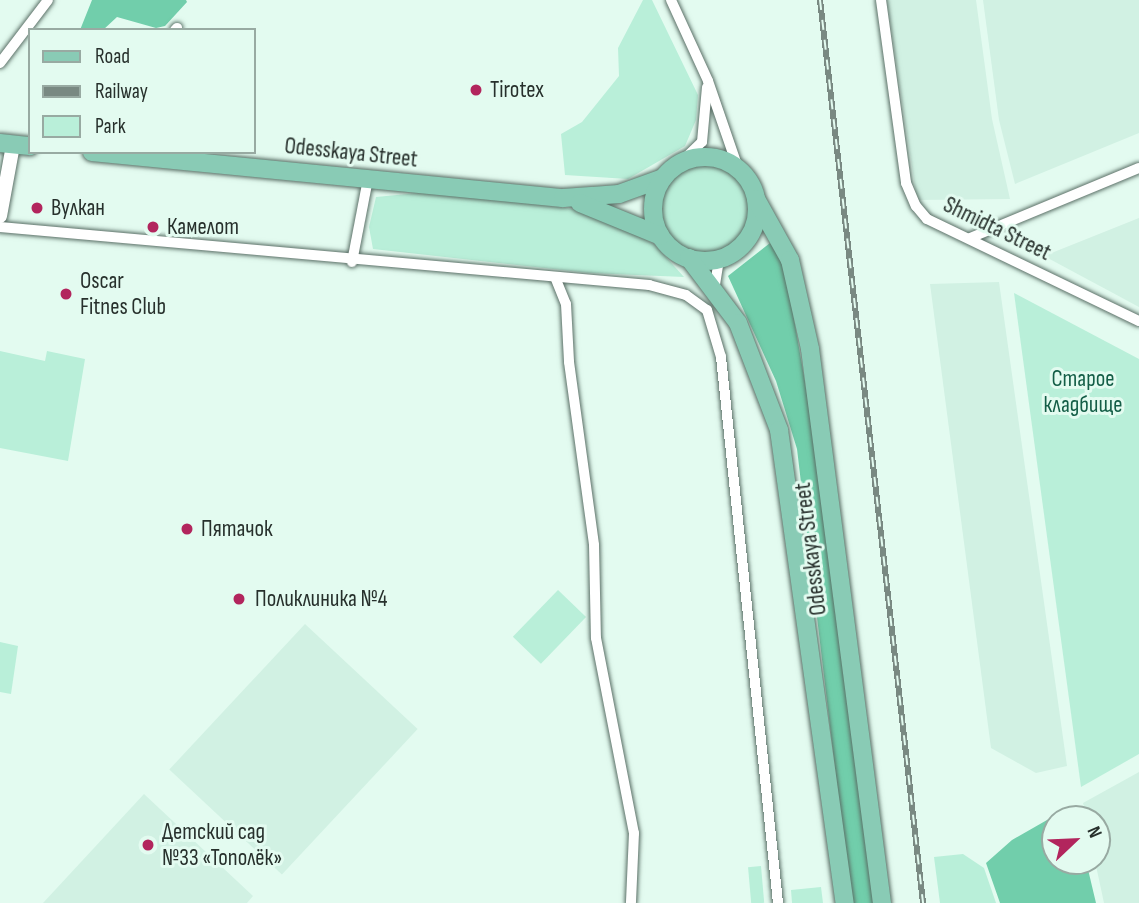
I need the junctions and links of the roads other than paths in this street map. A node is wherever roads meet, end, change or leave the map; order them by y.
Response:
1 (48, 0) edge
2 (671, 0) edge
3 (881, 0) edge
4 (0, 63) edge
5 (708, 80) junction
6 (14, 145) edge
7 (112, 154) edge
8 (679, 164) junction
9 (738, 168) junction
10 (1139, 168) edge
11 (663, 178) junction
12 (368, 179) junction
13 (563, 198) junction
14 (756, 199) junction
15 (0, 216) edge
16 (0, 227) edge
17 (661, 236) junction
18 (970, 238) junction
19 (689, 258) junction
20 (719, 259) junction
21 (352, 262) junction
22 (555, 277) junction
23 (715, 287) junction
24 (707, 310) junction
25 (1139, 321) edge
26 (631, 903) edge
27 (778, 903) edge
28 (845, 903) edge
29 (882, 903) edge

1 - 4 street
2 - 5 street
3 - 18 street, Shmidta Street
5 - 8 street
5 - 9 street
6 - 15 street
7 - 12 main road, Odesskaya Street
8 - 9 main road
8 - 11 main road
9 - 14 main road
10 - 18 street
11 - 13 main road
11 - 17 main road
12 - 13 main road, Odesskaya Street
12 - 21 street
13 - 17 main road
14 - 20 main road
14 - 29 main road, Odesskaya Street
16 - 21 street
17 - 19 main road
18 - 25 street, Shmidta Street
19 - 20 main road
19 - 23 main road, Odesskaya Street
20 - 23 street
21 - 22 street
22 - 24 street
22 - 26 street
23 - 24 street
23 - 28 main road, Odesskaya Street
24 - 27 street

